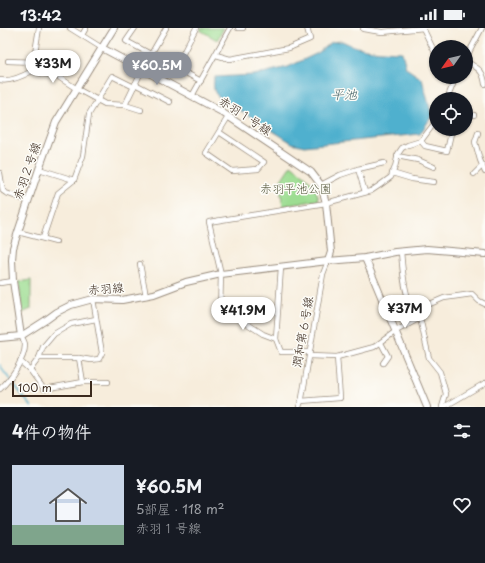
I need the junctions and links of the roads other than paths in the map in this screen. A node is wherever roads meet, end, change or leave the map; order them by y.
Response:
1 (39, 28) edge
2 (70, 28) edge
3 (86, 28) edge
4 (114, 28) edge
5 (135, 28) edge
6 (166, 28) edge
7 (196, 28) edge
8 (230, 28) edge
9 (238, 28) edge
10 (243, 28) edge
11 (307, 28) edge
12 (363, 28) edge
13 (423, 28) edge
14 (482, 28) edge
15 (82, 36) junction
16 (429, 40) edge
17 (473, 45) edge
18 (102, 48) junction
19 (152, 54) junction
20 (216, 55) junction
21 (8, 61) dead end
22 (34, 62) junction
23 (473, 66) edge
24 (176, 67) junction
25 (142, 70) junction
26 (32, 71) junction
27 (0, 80) edge
28 (201, 80) junction
29 (485, 84) edge
30 (134, 86) junction
31 (77, 89) junction
32 (192, 96) junction
33 (97, 100) junction
34 (170, 102) dead end
35 (124, 105) junction
36 (141, 110) dead end
37 (228, 117) junction
38 (429, 130) edge
39 (219, 132) junction
40 (478, 133) dead end
41 (450, 136) edge
42 (421, 141) junction
43 (397, 156) junction
44 (384, 163) dead end
45 (484, 165) edge
46 (434, 167) dead end
47 (39, 169) junction
48 (358, 169) junction
49 (485, 172) edge
50 (0, 173) edge
51 (392, 173) junction
52 (474, 174) dead end
53 (74, 180) junction
54 (434, 182) dead end
55 (321, 185) junction
56 (365, 192) junction
57 (28, 201) junction
58 (326, 203) junction
59 (18, 232) junction
60 (43, 238) junction
61 (56, 242) dead end
62 (401, 252) junction
63 (485, 254) edge
64 (365, 258) junction
65 (328, 261) junction
66 (140, 264) dead end
67 (281, 267) junction
68 (220, 274) junction
69 (13, 281) junction
70 (0, 283) edge
71 (146, 296) junction
72 (93, 299) junction
73 (485, 304) edge
74 (418, 309) junction
75 (96, 318) junction
76 (420, 318) junction
77 (396, 331) junction
78 (21, 336) junction
79 (0, 338) edge
80 (276, 339) junction
81 (381, 343) junction
82 (309, 354) junction
83 (337, 357) junction
84 (38, 358) junction
85 (79, 358) junction
86 (20, 362) junction
87 (383, 363) dead end
88 (30, 370) junction
89 (83, 382) junction
90 (108, 382) dead end
91 (485, 383) edge
92 (0, 389) edge
93 (301, 401) junction
94 (299, 407) edge
95 (427, 407) edge
96 (443, 407) edge

1 - 22 street
2 - 15 street
3 - 15 street
4 - 18 street
5 - 19 street
6 - 19 street
7 - 24 street
8 - 20 street
9 - 10 street
11 - 20 street
12 - 13 street
13 - 16 street
14 - 17 street
15 - 18 street
18 - 25 street, 赤羽１号線
18 - 31 street, 赤羽２号線
19 - 24 street
19 - 25 street
20 - 28 street
21 - 22 street
22 - 26 street
23 - 29 street
24 - 28 street
25 - 30 street
25 - 32 street, 赤羽１号線
26 - 27 street
26 - 31 street
28 - 32 street
30 - 33 street
30 - 34 street
30 - 35 street
31 - 33 street
31 - 47 street, 赤羽２号線
32 - 37 street, 赤羽１号線
33 - 35 street
33 - 53 street
35 - 36 street
37 - 39 street
37 - 55 street, 赤羽１号線
38 - 42 street
39 - 39 street
40 - 45 street
41 - 42 street
42 - 43 street
43 - 46 street
43 - 51 street
44 - 48 street
45 - 49 street
45 - 52 street
47 - 53 street
47 - 57 street, 赤羽２号線
48 - 55 street
48 - 56 street
50 - 57 street
51 - 54 street
51 - 56 street
53 - 60 street
55 - 58 street, 赤羽１号線
56 - 58 street
57 - 59 street, 赤羽２号線
58 - 65 street, 赤羽１号線
58 - 68 street
59 - 60 street
59 - 69 street, 赤羽２号線
60 - 61 street
62 - 63 street, 赤羽線
62 - 64 street, 赤羽線
62 - 74 street
64 - 65 street, 赤羽線
64 - 77 street
65 - 67 street, 赤羽線
65 - 82 street, 潤和第６号線
66 - 71 street
67 - 68 street, 赤羽線
67 - 80 street
68 - 71 street, 赤羽線
68 - 80 street
69 - 70 street
69 - 78 street, 赤羽２号線
71 - 72 street, 赤羽線
72 - 75 street
72 - 78 street, 赤羽線
73 - 74 street
74 - 76 street
75 - 84 street
75 - 85 street
76 - 77 street
76 - 96 street
77 - 81 street
77 - 95 street
78 - 79 street, 赤羽線
78 - 86 street
80 - 82 street
81 - 83 street
81 - 87 street
82 - 83 street
82 - 93 street, 潤和第６号線
83 - 93 street
84 - 85 street
84 - 88 street
85 - 89 street
86 - 88 street
86 - 92 street
88 - 89 street
89 - 90 street
91 - 96 street
93 - 94 street, 潤和第６号線

